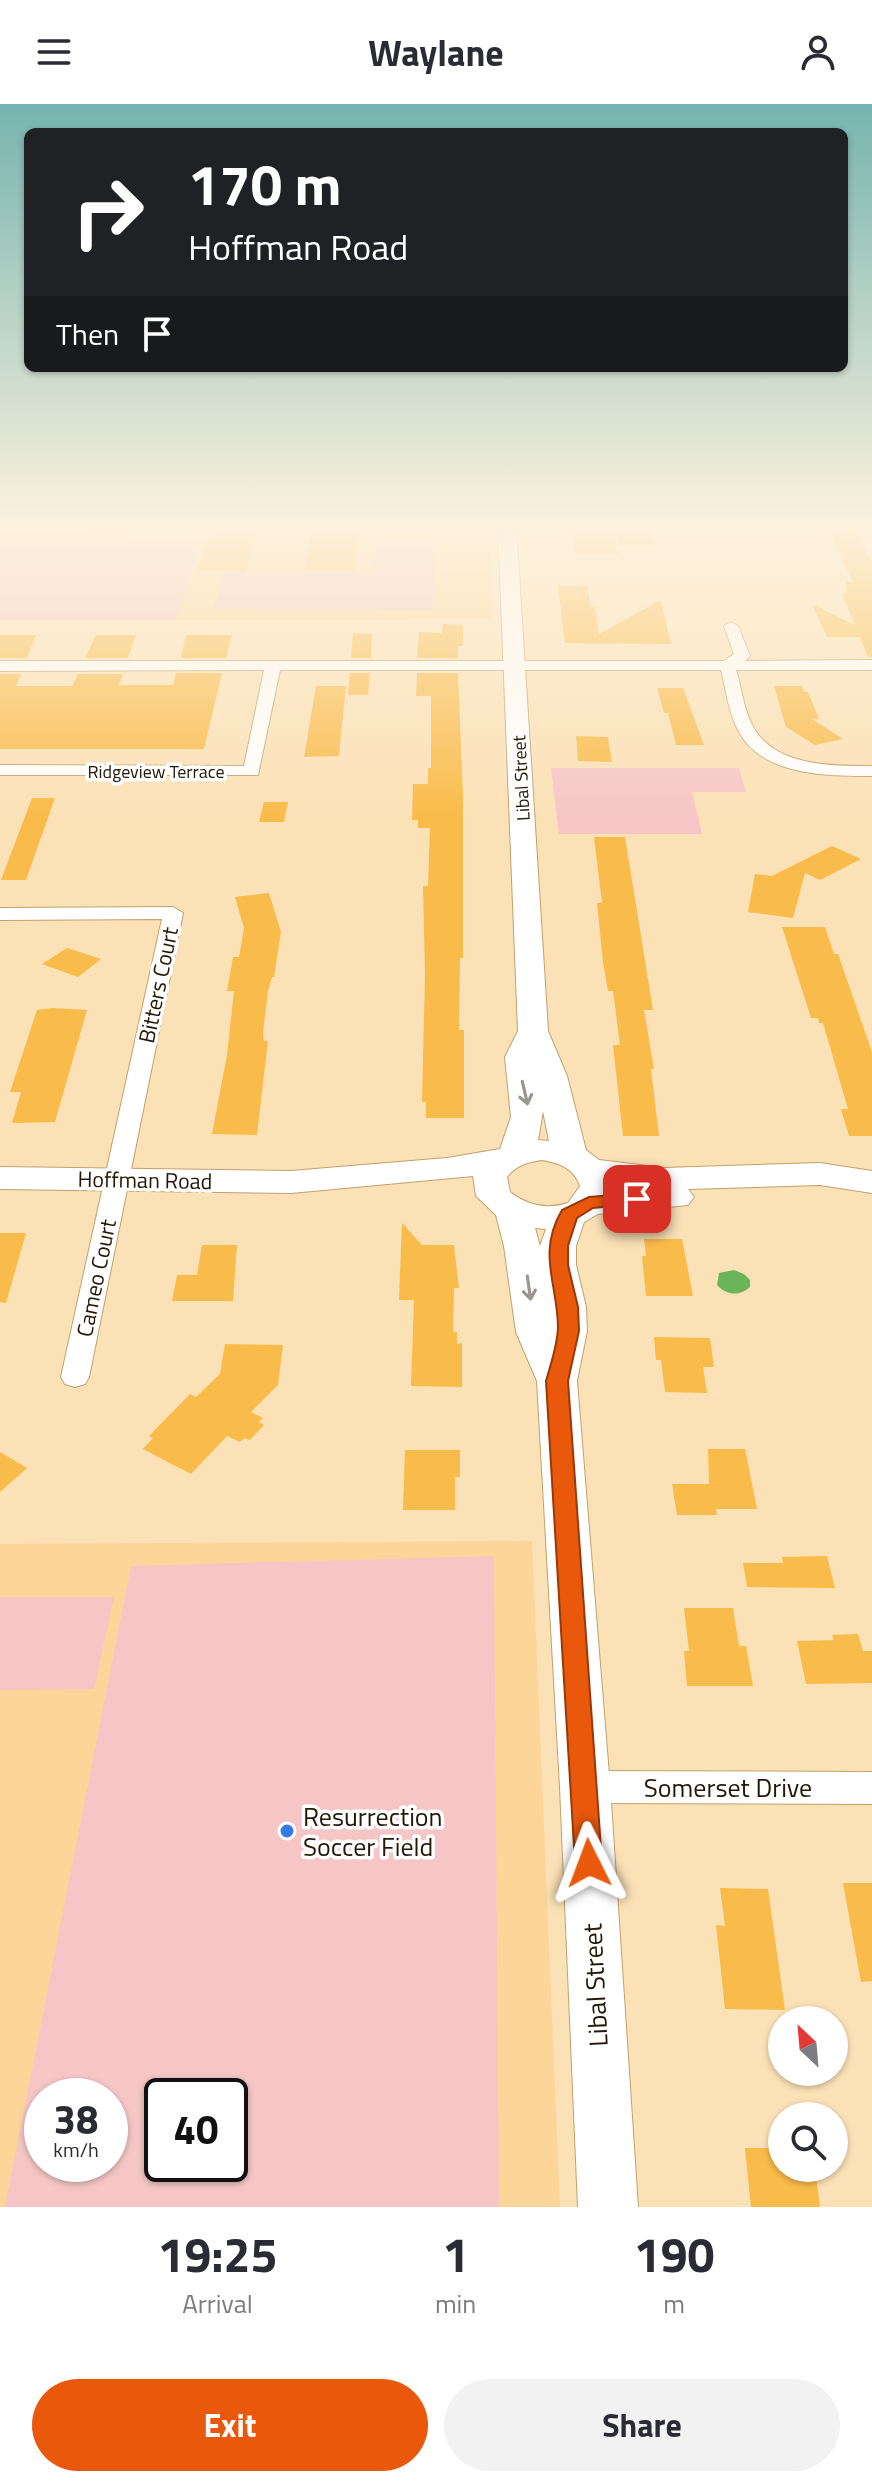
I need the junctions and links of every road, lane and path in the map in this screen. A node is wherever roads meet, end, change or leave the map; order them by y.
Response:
1 (513, 623) edge
2 (731, 626) dead end
3 (727, 665) junction
4 (872, 665) edge
5 (0, 666) edge
6 (273, 666) junction
7 (515, 666) junction
8 (0, 770) edge
9 (872, 771) edge
10 (0, 914) edge
11 (533, 1031) junction
12 (508, 1158) junction
13 (0, 1178) edge
14 (117, 1179) junction
15 (291, 1182) junction
16 (872, 1184) edge
17 (579, 1185) junction
18 (503, 1204) junction
19 (75, 1377) dead end
20 (557, 1381) junction
21 (585, 1787) junction
22 (872, 1788) edge
23 (608, 2207) edge

1 - 7 street, Libal Street
2 - 3 street
3 - 4 street
3 - 7 street
3 - 9 street
5 - 6 street
6 - 7 street
6 - 8 street, Ridgeview Terrace
7 - 11 street, Libal Street
10 - 14 street, Bitters Court
11 -> 12 street, Libal Street
11 - 17 street, Libal Street
12 - 15 street, Hoffman Road
12 - 17 street, Hoffman Road
12 - 18 street, Libal Street
13 - 14 street, Hoffman Road
14 - 15 street, Hoffman Road
14 - 19 street, Cameo Court
15 - 18 street, Hoffman Road
16 - 17 street
17 - 18 street, Hoffman Road
17 - 20 street, Libal Street
18 -> 20 street, Libal Street
20 - 21 street, Libal Street
21 - 22 street, Somerset Drive
21 - 23 street, Libal Street

